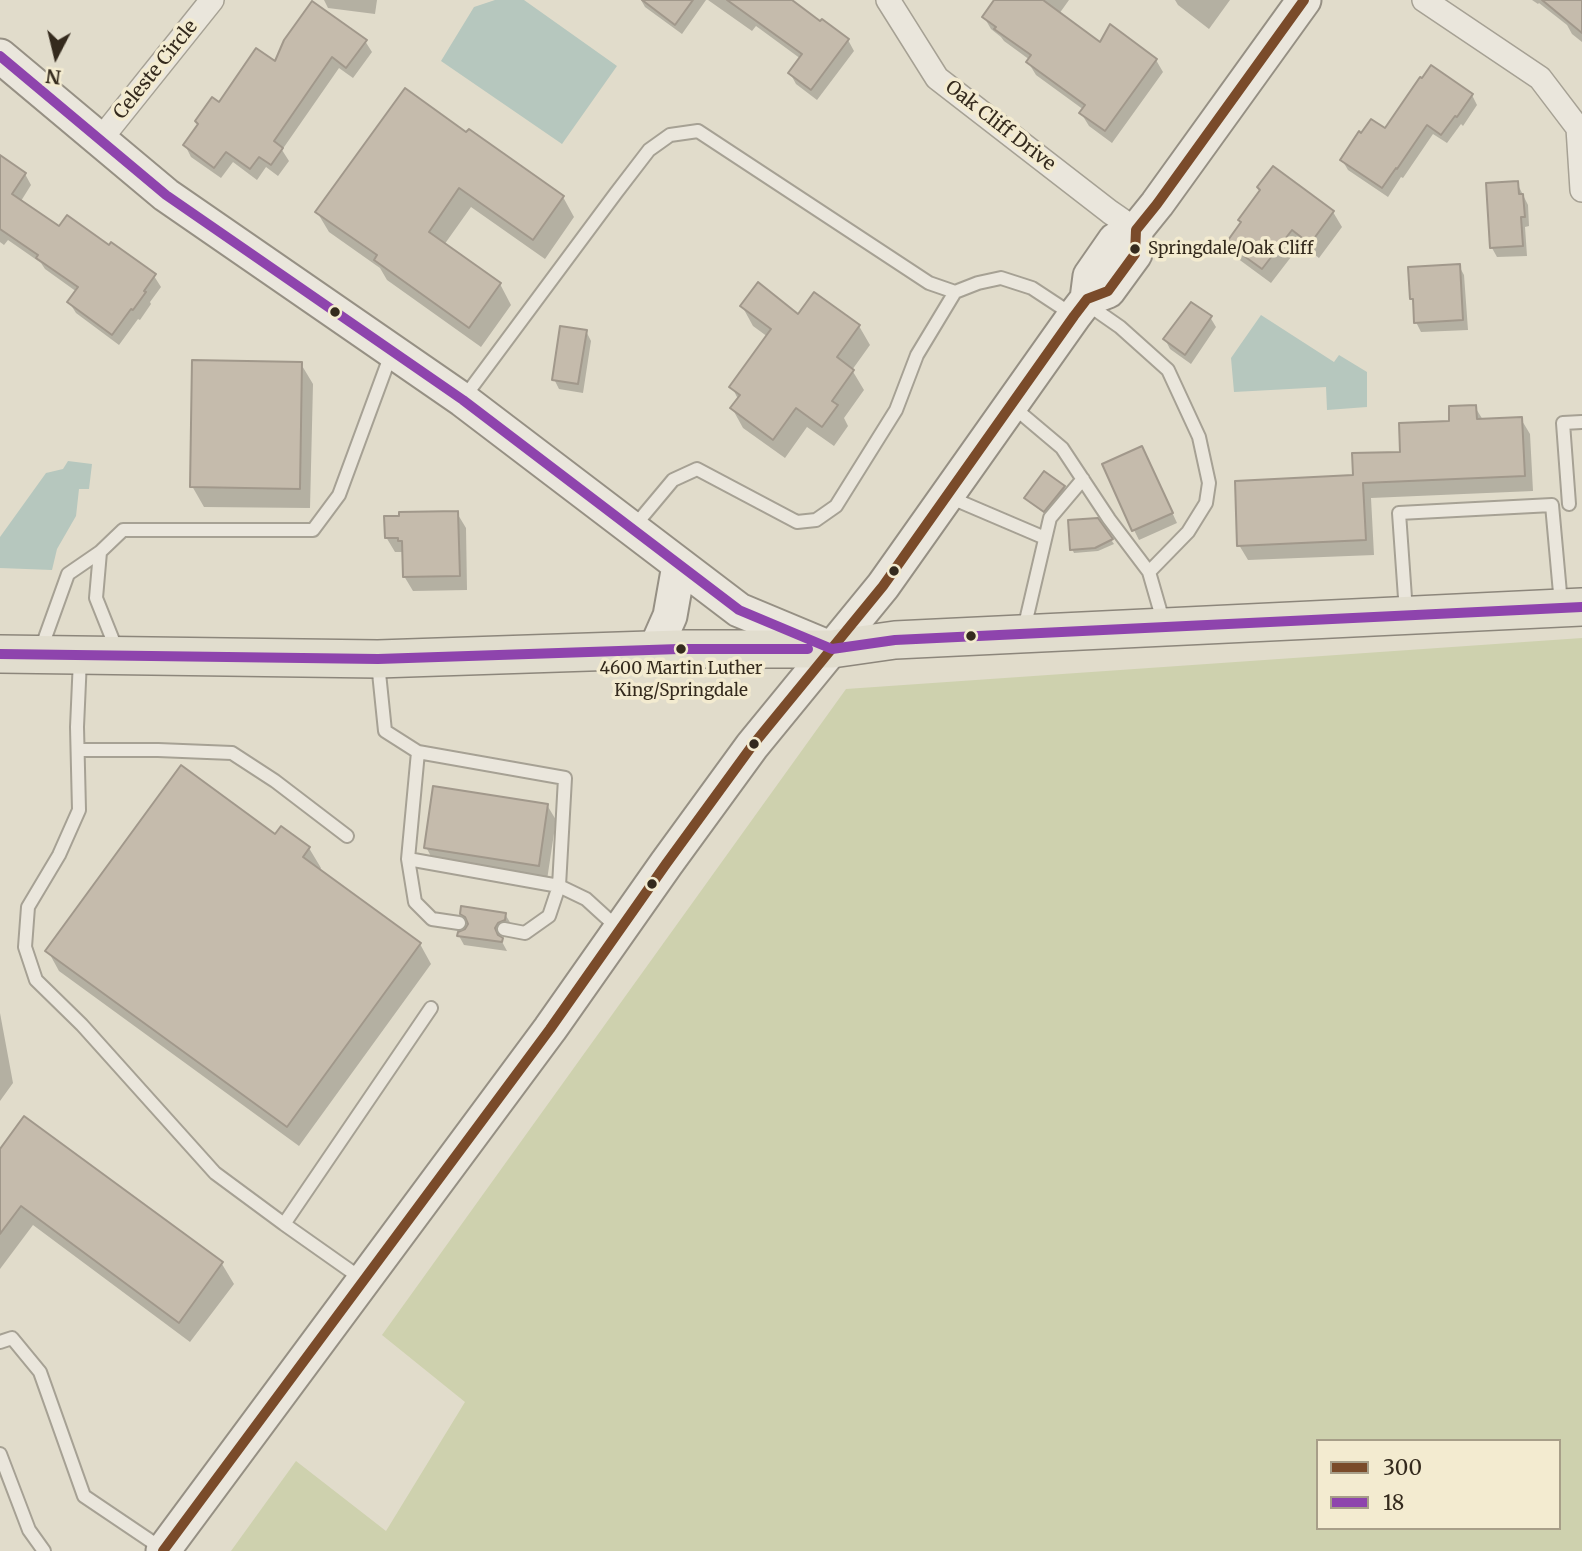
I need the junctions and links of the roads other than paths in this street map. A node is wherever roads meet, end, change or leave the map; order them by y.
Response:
1 (212, 0) edge
2 (888, 0) edge
3 (1304, 0) edge
4 (1424, 0) edge
5 (0, 56) edge
6 (100, 140) junction
7 (1582, 190) edge
8 (1136, 230) junction
9 (955, 292) junction
10 (1082, 306) junction
11 (392, 352) junction
12 (463, 400) junction
13 (1011, 405) junction
14 (1582, 422) edge
15 (1083, 480) junction
16 (946, 496) junction
17 (1576, 503) edge
18 (1552, 505) junction
19 (632, 529) junction
20 (1045, 538) junction
21 (100, 552) junction
22 (679, 565) junction
23 (1149, 572) junction
24 (1572, 608) edge
25 (1407, 616) junction
26 (1166, 628) junction
27 (1023, 635) junction
28 (832, 649) junction
29 (655, 650) junction
30 (0, 654) edge
31 (38, 655) junction
32 (80, 656) junction
33 (119, 656) junction
34 (378, 659) junction
35 (78, 750) junction
36 (418, 752) junction
37 (347, 836) dead end
38 (408, 859) junction
39 (559, 886) junction
40 (459, 923) dead end
41 (504, 929) dead end
42 (620, 930) junction
43 (431, 1009) dead end
44 (284, 1224) junction
45 (363, 1280) junction
46 (0, 1342) edge
47 (0, 1454) edge
48 (44, 1551) edge
49 (164, 1551) edge

1 - 6 street, Celeste Circle
2 - 8 street, Oak Cliff Drive
3 - 8 main road
4 - 7 street
5 - 6 main road
6 - 11 main road
8 - 10 main road
9 - 10 lane
9 - 12 lane
9 - 19 lane
10 - 13 main road
10 - 23 lane
11 - 12 main road
11 - 21 lane
12 - 19 main road
13 - 15 lane
13 - 16 main road
14 - 17 lane
15 - 20 lane
15 - 23 lane
16 - 20 lane
16 - 28 main road
17 - 18 lane
18 - 24 lane
18 - 25 lane
19 - 22 main road
20 - 27 lane
21 - 31 lane
21 - 33 lane
22 - 28 main road
22 - 29 main road
23 - 26 lane
24 - 25 main road
25 - 26 main road
26 - 27 main road
27 - 28 main road
28 - 29 main road
28 - 42 main road
29 - 34 main road
30 - 31 main road
31 - 32 main road
32 - 33 main road
32 - 35 lane
33 - 34 main road
34 - 36 lane
35 - 37 lane
35 - 44 lane
36 - 38 lane
36 - 39 lane
38 - 39 lane
38 - 40 lane
39 - 41 lane
39 - 42 lane
42 - 45 main road
43 - 44 lane
44 - 45 lane
45 - 49 main road
46 - 49 lane
47 - 48 lane

